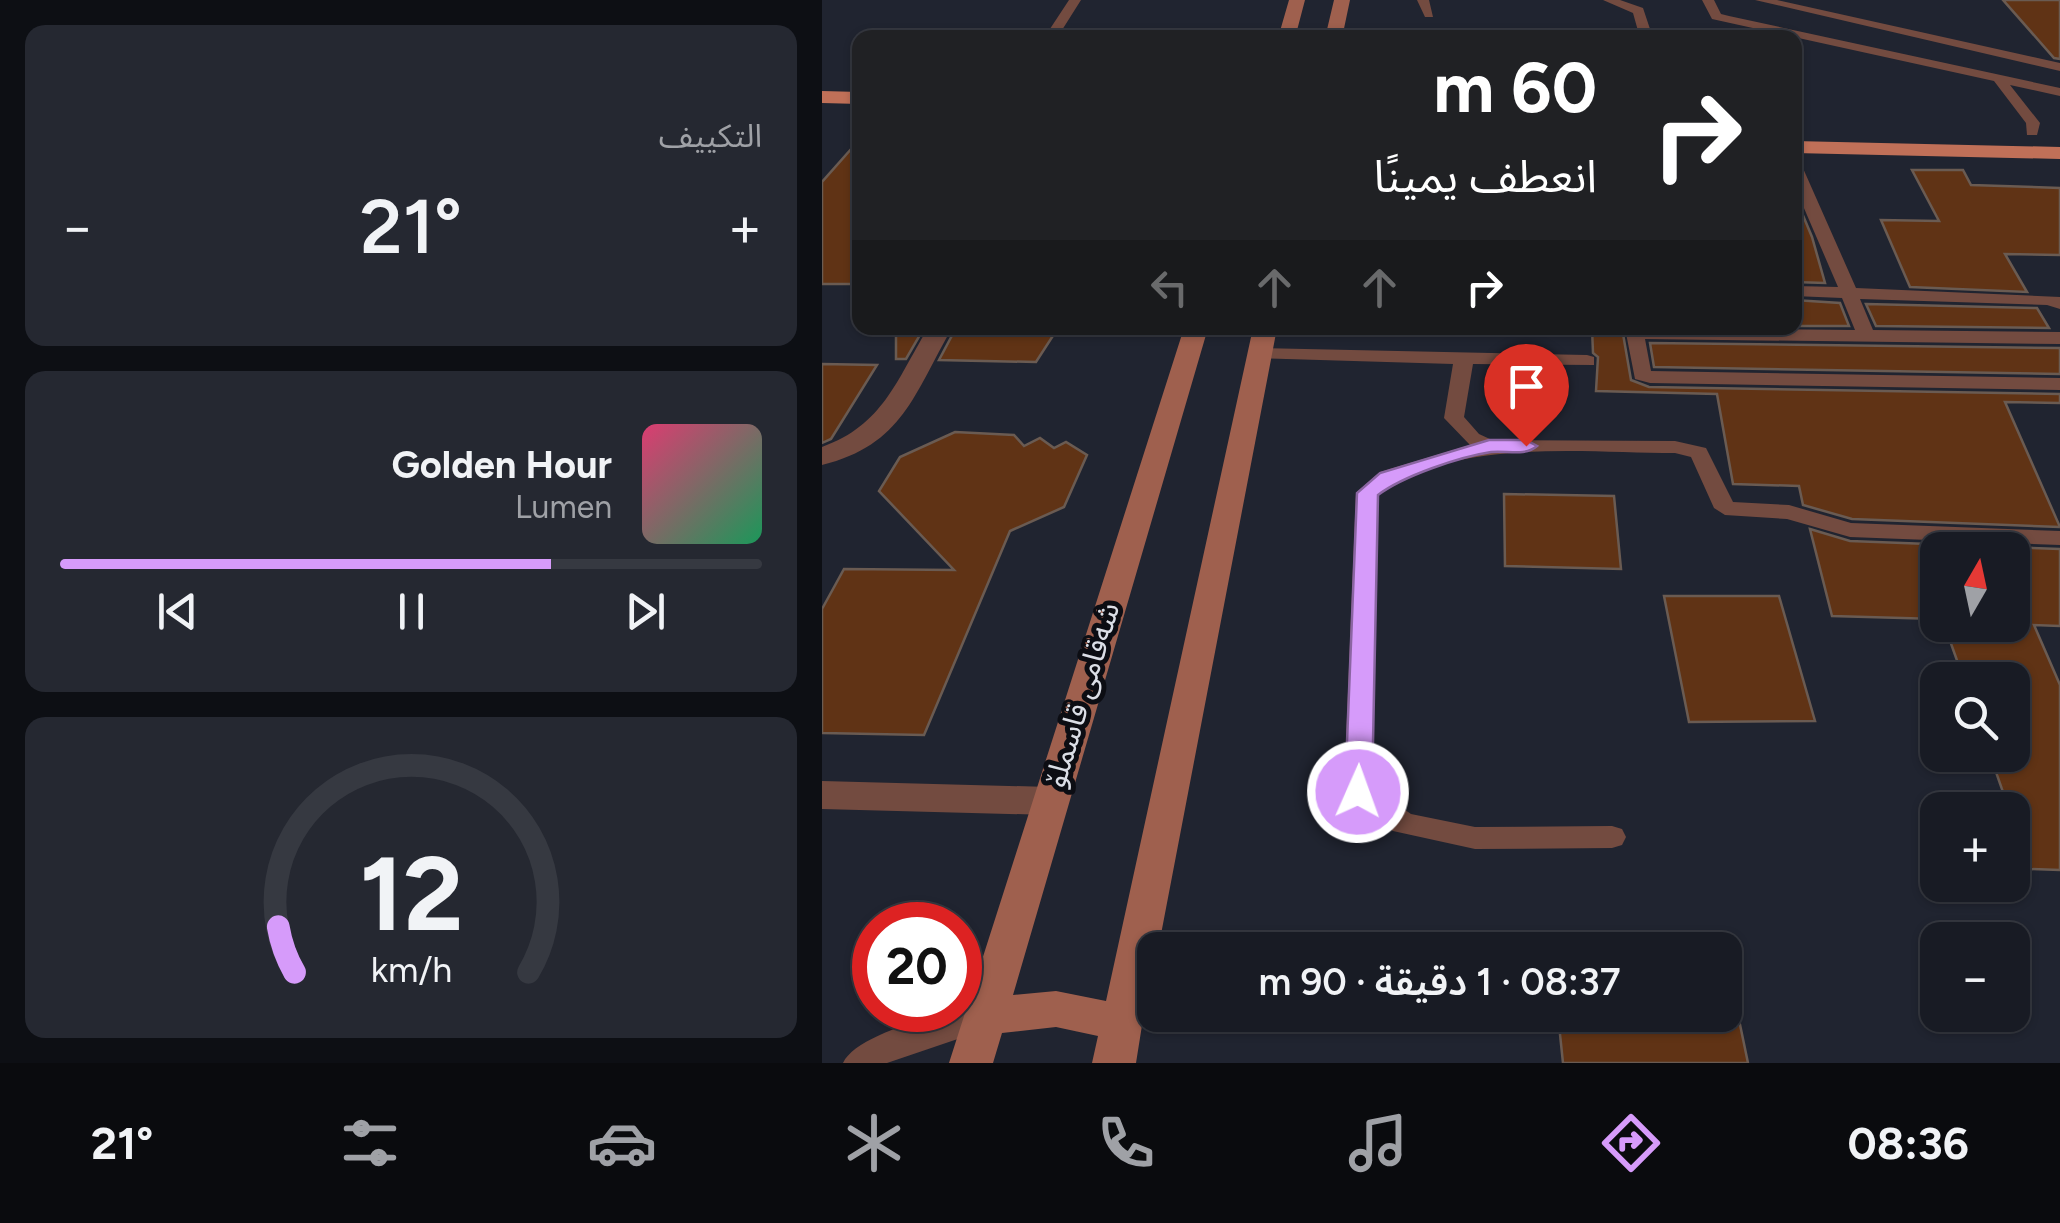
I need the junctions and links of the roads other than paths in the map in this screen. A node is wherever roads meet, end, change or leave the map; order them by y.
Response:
1 (1075, 0) edge
2 (1296, 0) edge
3 (1342, 0) edge
4 (1423, 0) edge
5 (1610, 0) edge
6 (1708, 0) edge
7 (1761, 0) edge
8 (1429, 14) dead end
9 (1055, 30) edge
10 (1288, 30) edge
11 (1335, 30) edge
12 (1645, 30) edge
13 (1775, 30) edge
14 (1802, 36) edge
15 (2029, 60) junction
16 (2060, 67) edge
17 (2000, 82) junction
18 (2060, 92) edge
19 (822, 97) edge
20 (852, 98) edge
21 (822, 115) edge
22 (852, 116) edge
23 (1802, 126) edge
24 (2032, 132) junction
25 (2060, 132) edge
26 (1802, 146) edge
27 (2060, 153) edge
28 (1802, 184) edge
29 (1802, 291) edge
30 (1849, 292) junction
31 (2060, 304) edge
32 (1802, 334) edge
33 (936, 335) edge
34 (1194, 335) edge
35 (1635, 335) edge
36 (1866, 336) junction
37 (2060, 338) edge
38 (1262, 340) edge
39 (1464, 358) junction
40 (1588, 361) dead end
41 (2060, 384) edge
42 (1489, 446) junction
43 (822, 457) edge
44 (2060, 538) edge
45 (822, 795) edge
46 (1050, 801) junction
47 (1612, 837) dead end
48 (985, 1016) junction
49 (1118, 1043) edge
50 (860, 1063) edge
51 (971, 1063) edge

1 - 9 lane
2 - 10 main road
3 - 11 main road
4 - 8 lane
5 - 12 lane
6 - 13 lane
7 - 15 lane
14 - 17 lane
15 - 16 lane
15 - 17 lane
17 - 18 lane
17 - 24 lane
19 - 20 main road
21 - 22 main road
23 - 24 main road
24 - 25 main road
26 - 27 main road
28 - 30 lane
29 - 30 lane
30 - 31 lane
30 - 36 lane
32 - 36 lane
33 - 43 street
34 - 46 main road, شەقامی قاسملۆ
35 - 41 lane
36 - 37 lane
38 - 39 lane
38 - 49 main road
39 - 40 lane
39 - 42 lane
42 - 44 lane
42 - 47 lane
45 - 46 street
46 - 48 main road, شەقامی قاسملۆ
48 - 49 main road
48 - 50 lane
48 - 51 main road, شەقامی قاسملۆ

